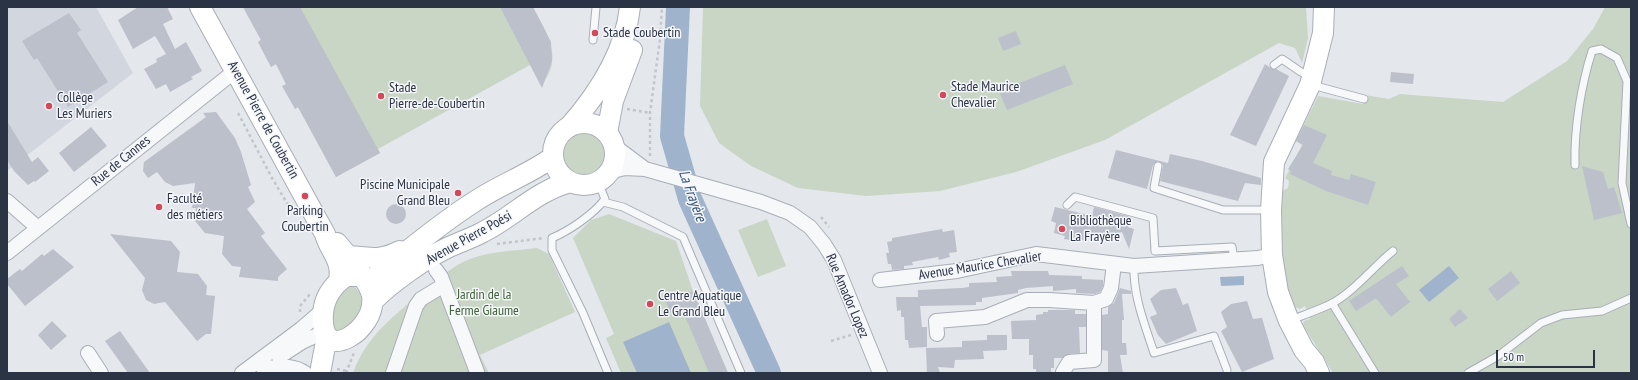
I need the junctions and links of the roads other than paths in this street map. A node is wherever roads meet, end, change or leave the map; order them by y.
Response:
1 (200, 7) edge
2 (596, 7) edge
3 (630, 7) edge
4 (641, 7) edge
5 (1324, 7) edge
6 (593, 40) dead end
7 (1274, 64) dead end
8 (235, 71) junction
9 (1311, 80) junction
10 (1364, 99) dead end
11 (569, 127) junction
12 (610, 139) junction
13 (553, 157) junction
14 (1158, 166) dead end
15 (1575, 166) dead end
16 (645, 169) junction
17 (603, 177) junction
18 (570, 182) junction
19 (7, 201) edge
20 (603, 202) junction
21 (1067, 205) dead end
22 (1271, 210) junction
23 (1631, 224) edge
24 (38, 228) junction
25 (325, 234) junction
26 (418, 242) junction
27 (1393, 251) dead end
28 (7, 253) edge
29 (1272, 255) junction
30 (349, 256) junction
31 (1234, 259) junction
32 (1114, 264) junction
33 (1134, 266) junction
34 (436, 270) dead end
35 (364, 280) junction
36 (880, 280) dead end
37 (339, 281) junction
38 (444, 285) junction
39 (1631, 298) edge
40 (372, 302) junction
41 (1094, 303) junction
42 (1332, 303) junction
43 (323, 310) junction
44 (1289, 321) junction
45 (937, 334) dead end
46 (330, 337) junction
47 (1304, 350) junction
48 (88, 353) dead end
49 (1227, 370) dead end
50 (260, 371) edge
51 (1063, 372) edge
52 (101, 373) edge
53 (242, 373) edge
54 (305, 373) edge
55 (320, 373) edge
56 (331, 373) edge
57 (393, 373) edge
58 (476, 373) edge
59 (608, 373) edge
60 (741, 373) edge
61 (880, 373) edge
62 (1308, 373) edge
63 (1319, 373) edge
64 (1375, 373) edge
65 (1468, 373) edge

1 - 8 main road, Avenue Pierre de Coubertin
2 - 6 lane
3 - 11 main road
4 - 12 main road
5 - 9 main road
7 - 9 lane
8 - 24 street, Rue de Cannes
8 - 25 main road, Avenue Pierre de Coubertin
9 - 10 lane
9 - 22 main road
11 - 12 main road
11 - 13 main road
12 - 16 street
12 - 17 main road
13 - 18 main road
13 - 26 main road, Avenue Pierre Poési
14 - 22 lane
15 - 23 lane
16 - 17 street
16 - 61 street, Rue Amador Lopez
17 - 18 main road
17 - 20 lane
18 - 40 main road, Avenue Pierre Poési
19 - 24 street
20 - 59 lane
20 - 60 lane
21 - 31 lane
22 - 29 main road
24 - 28 street, Rue de Cannes
25 - 30 main road, Avenue Pierre de Coubertin
25 - 37 main road, Avenue Pierre de Coubertin
26 - 30 main road, Avenue Pierre Poési
26 - 35 main road, Avenue Pierre Poési
27 - 42 lane
29 - 31 street, Avenue Maurice Chevalier
29 - 44 main road
30 - 35 main road, Avenue Pierre de Coubertin
31 - 33 street, Avenue Maurice Chevalier
32 - 33 street, Avenue Maurice Chevalier
32 - 36 street, Avenue Maurice Chevalier
32 - 41 street
33 - 49 lane
34 - 38 street
35 - 37 main road
35 - 40 main road
37 - 43 main road
38 - 57 street
38 - 58 street
39 - 65 lane
40 - 46 main road
41 - 45 street
41 - 51 street
42 - 44 lane
42 - 64 lane
43 - 46 main road
43 - 53 street
44 - 47 main road
46 - 50 street
46 - 55 main road
46 - 56 main road
47 - 62 main road
47 - 63 main road
48 - 52 street
50 - 54 street

